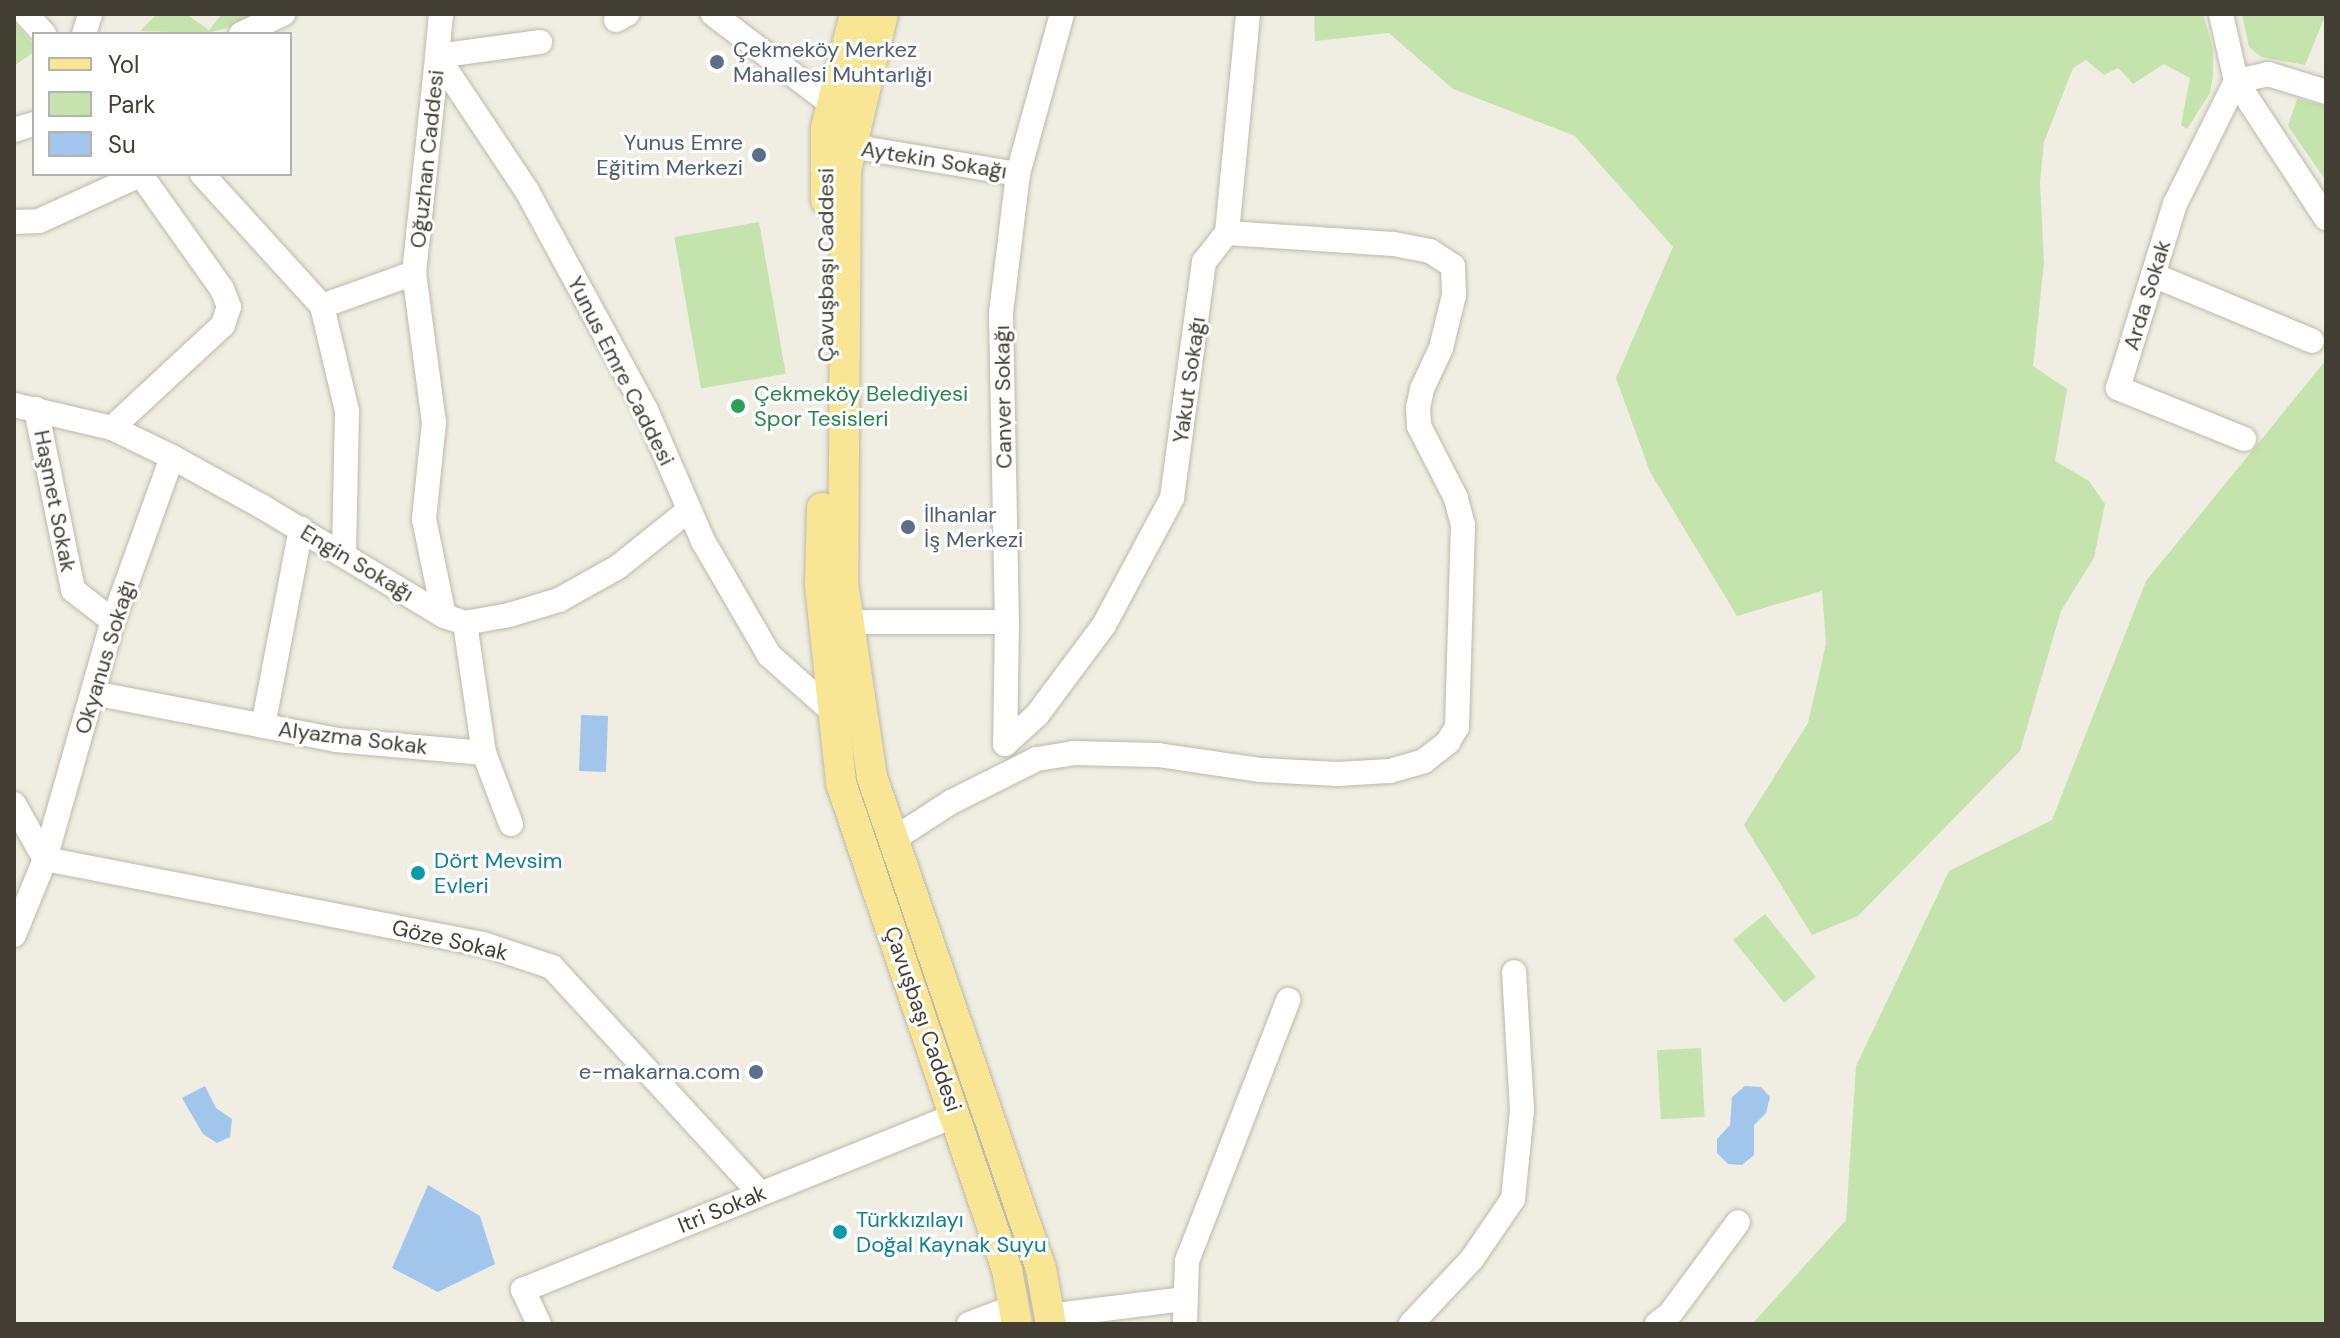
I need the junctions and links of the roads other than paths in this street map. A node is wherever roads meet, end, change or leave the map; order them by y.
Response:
1 (26, 14) edge
2 (283, 14) edge
3 (441, 14) edge
4 (713, 14) edge
5 (855, 14) edge
6 (883, 14) edge
7 (1062, 14) edge
8 (1248, 14) edge
9 (2221, 14) edge
10 (42, 32) edge
11 (245, 32) edge
12 (540, 42) dead end
13 (437, 56) junction
14 (2236, 81) junction
15 (2326, 92) edge
16 (833, 105) junction
17 (850, 146) junction
18 (1018, 174) junction
19 (137, 176) edge
20 (142, 176) edge
21 (204, 176) edge
22 (2326, 218) edge
23 (14, 222) edge
24 (1227, 233) junction
25 (414, 273) junction
26 (2153, 275) junction
27 (322, 306) junction
28 (2312, 341) dead end
29 (25, 407) edge
30 (112, 428) junction
31 (2244, 439) dead end
32 (172, 457) junction
33 (689, 510) junction
34 (301, 529) junction
35 (344, 555) junction
36 (454, 619) junction
37 (113, 621) junction
38 (848, 622) junction
39 (1007, 622) junction
40 (93, 693) junction
41 (847, 713) junction
42 (263, 726) junction
43 (1005, 744) junction
44 (484, 753) junction
45 (979, 788) junction
46 (14, 804) edge
47 (511, 824) dead end
48 (894, 839) junction
49 (45, 859) junction
50 (14, 935) edge
51 (1514, 972) dead end
52 (1288, 1000) dead end
53 (956, 1115) junction
54 (760, 1193) junction
55 (1738, 1222) dead end
56 (1183, 1299) junction
57 (1015, 1315) edge
58 (1050, 1320) edge
59 (539, 1324) edge
60 (969, 1324) edge
61 (1185, 1324) edge
62 (1411, 1324) edge
63 (1657, 1324) edge

1 - 10 street
2 - 11 street
3 - 13 street
4 - 16 street
5 - 16 main road, Çavuşbaşı Caddesi
6 - 17 main road, Çavuşbaşı Caddesi
7 - 18 street, Canver Sokağı
8 - 24 street
9 - 14 street
12 - 13 street
13 - 25 street, Oğuzhan Caddesi
13 - 33 street, Yunus Emre Caddesi
14 - 15 street
14 - 22 street
14 - 26 street, Arda Sokak
16 - 17 street, Çavuşbaşı Caddesi
16 - 41 main road, Çavuşbaşı Caddesi
17 - 18 street, Aytekin Sokağı
17 - 38 main road, Çavuşbaşı Caddesi
18 - 39 street, Canver Sokağı
19 - 23 street
20 - 30 street
21 - 27 street
24 - 43 street, Yakut Sokağı
24 - 45 street
25 - 27 street, Oğuzhan Caddesi
25 - 36 street
26 - 28 street
26 - 31 street, Arda Sokak
27 - 35 street
29 - 30 street, Engin Sokağı
29 - 37 street, Haşmet Sokak
30 - 32 street, Engin Sokağı
32 - 34 street, Engin Sokağı
32 - 37 street, Okyanus Sokağı
33 - 36 street
33 - 41 street, Yunus Emre Caddesi
34 - 35 street, Engin Sokağı
34 - 42 street
35 - 36 street, Engin Sokağı
36 - 44 street
37 - 40 street, Okyanus Sokağı
38 - 39 street
38 - 41 main road, Çavuşbaşı Caddesi
39 - 43 street, Canver Sokağı
40 - 42 street, Alyazma Sokak
40 - 49 street, Okyanus Sokağı
41 - 48 main road, Çavuşbaşı Caddesi
41 - 53 main road, Çavuşbaşı Caddesi
42 - 44 street, Alyazma Sokak
43 - 45 street
44 - 47 street
45 - 48 street
46 - 49 street
48 - 58 main road, Çavuşbaşı Caddesi
49 - 50 street, Okyanus Sokağı
49 - 54 street, Göze Sokak
51 - 62 street
52 - 56 street
53 - 54 street, Itri Sokak
53 - 57 main road, Çavuşbaşı Caddesi
54 - 59 street, Itri Sokak
55 - 63 street
56 - 58 street, Çavuşbaşı Caddesi
56 - 61 street
57 - 60 street

